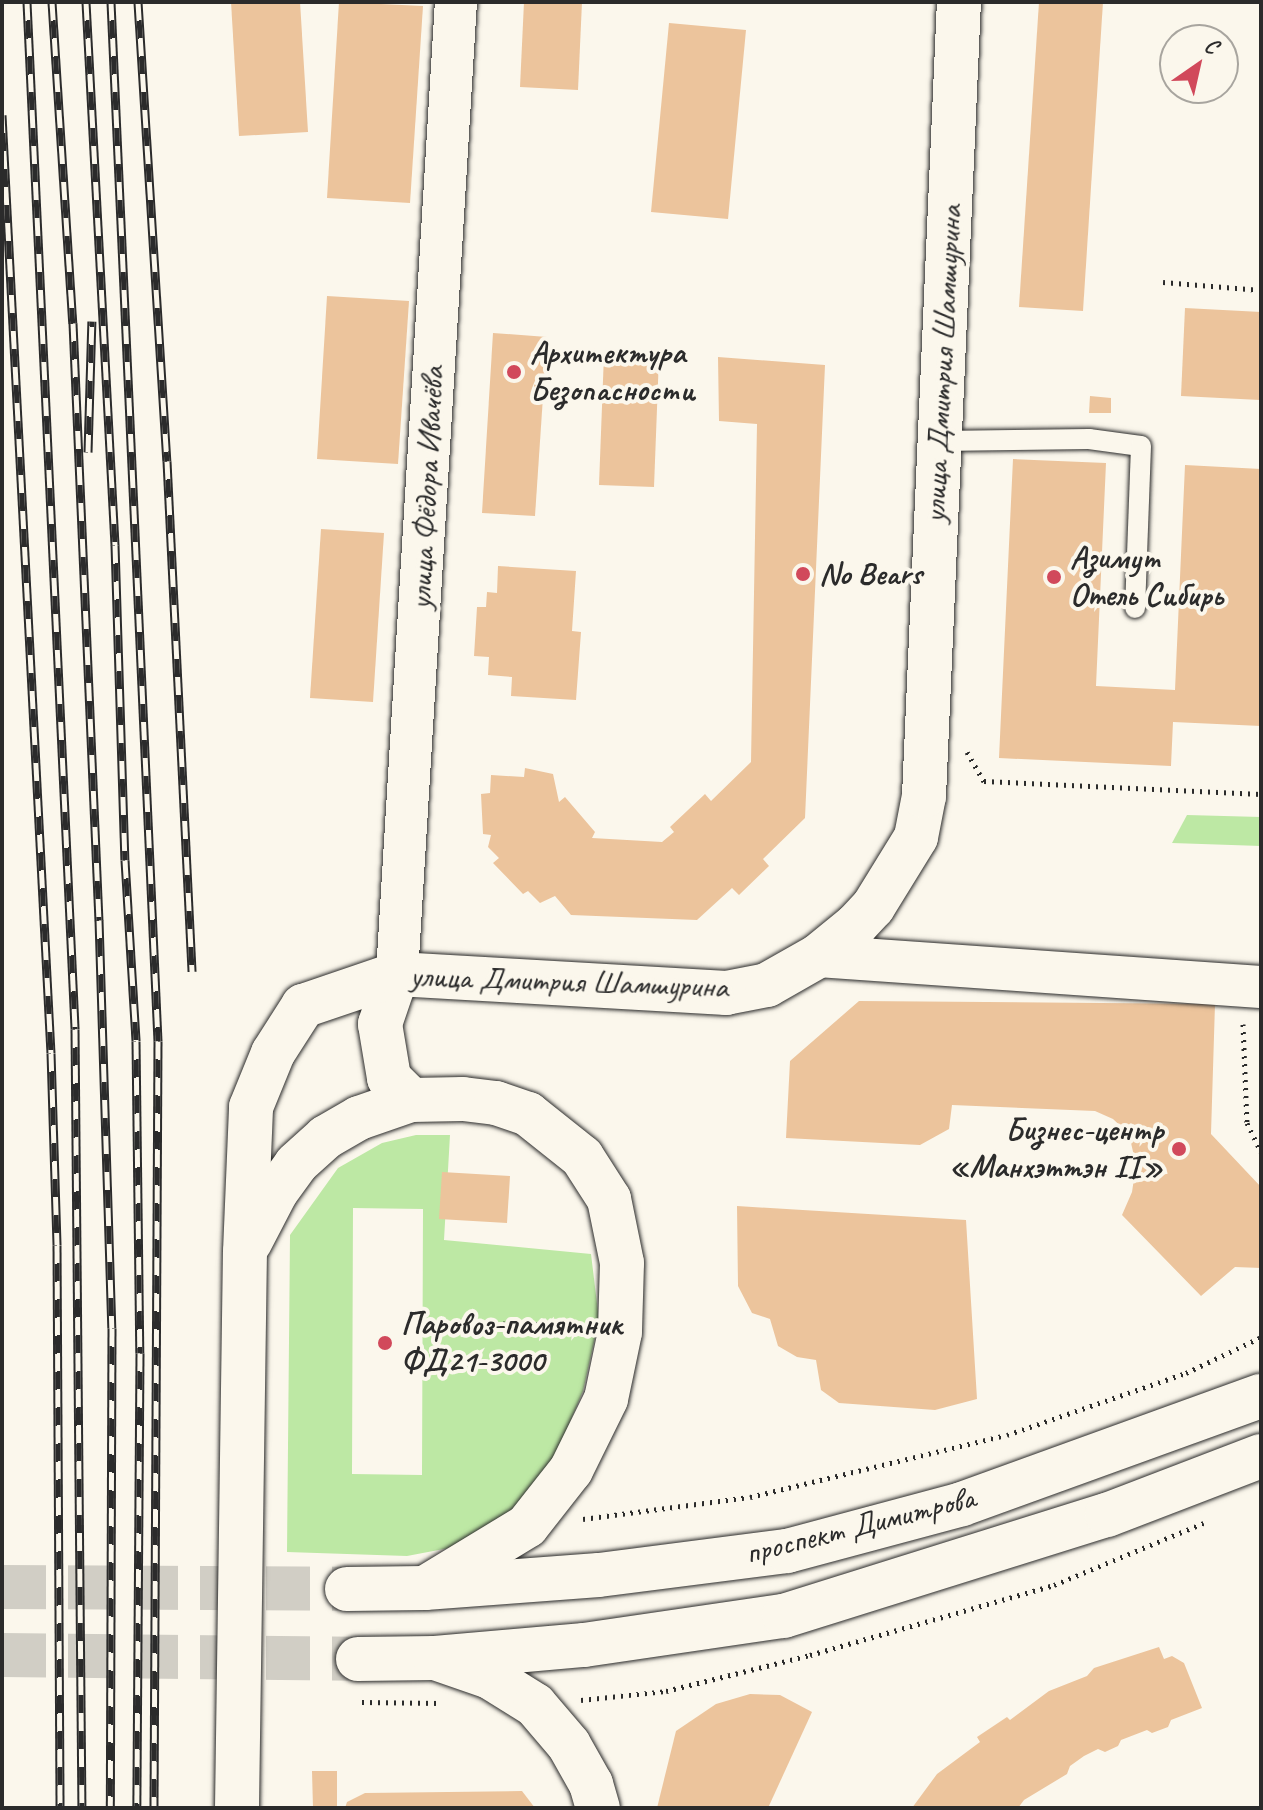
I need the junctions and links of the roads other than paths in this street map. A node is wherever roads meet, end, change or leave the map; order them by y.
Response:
1 (456, 2) edge
2 (959, 2) edge
3 (939, 441) junction
4 (1135, 608) dead end
5 (818, 956) junction
6 (397, 974) junction
7 (1251, 986) edge
8 (411, 1100) junction
9 (245, 1252) junction
10 (1261, 1396) edge
11 (1261, 1456) edge
12 (425, 1588) junction
13 (347, 1589) tunnel mouth
14 (435, 1658) junction
15 (358, 1659) tunnel mouth
16 (237, 1808) edge
17 (598, 1808) edge

1 - 6 street, улица Фёдора Ивачёва
2 - 3 street, улица Дмитрия Шамшурина
3 - 4 lane
3 - 5 street, улица Дмитрия Шамшурина
5 - 6 street, улица Дмитрия Шамшурина
5 - 7 street
6 - 8 street
6 - 9 street, улица Дмитрия Шамшурина
8 - 9 street
8 - 12 street
9 - 16 street, улица Дмитрия Шамшурина
10 - 12 street, проспект Димитрова
11 - 14 street, проспект Димитрова
12 - 13 street, проспект Димитрова
14 - 15 street, проспект Димитрова
14 - 17 street

